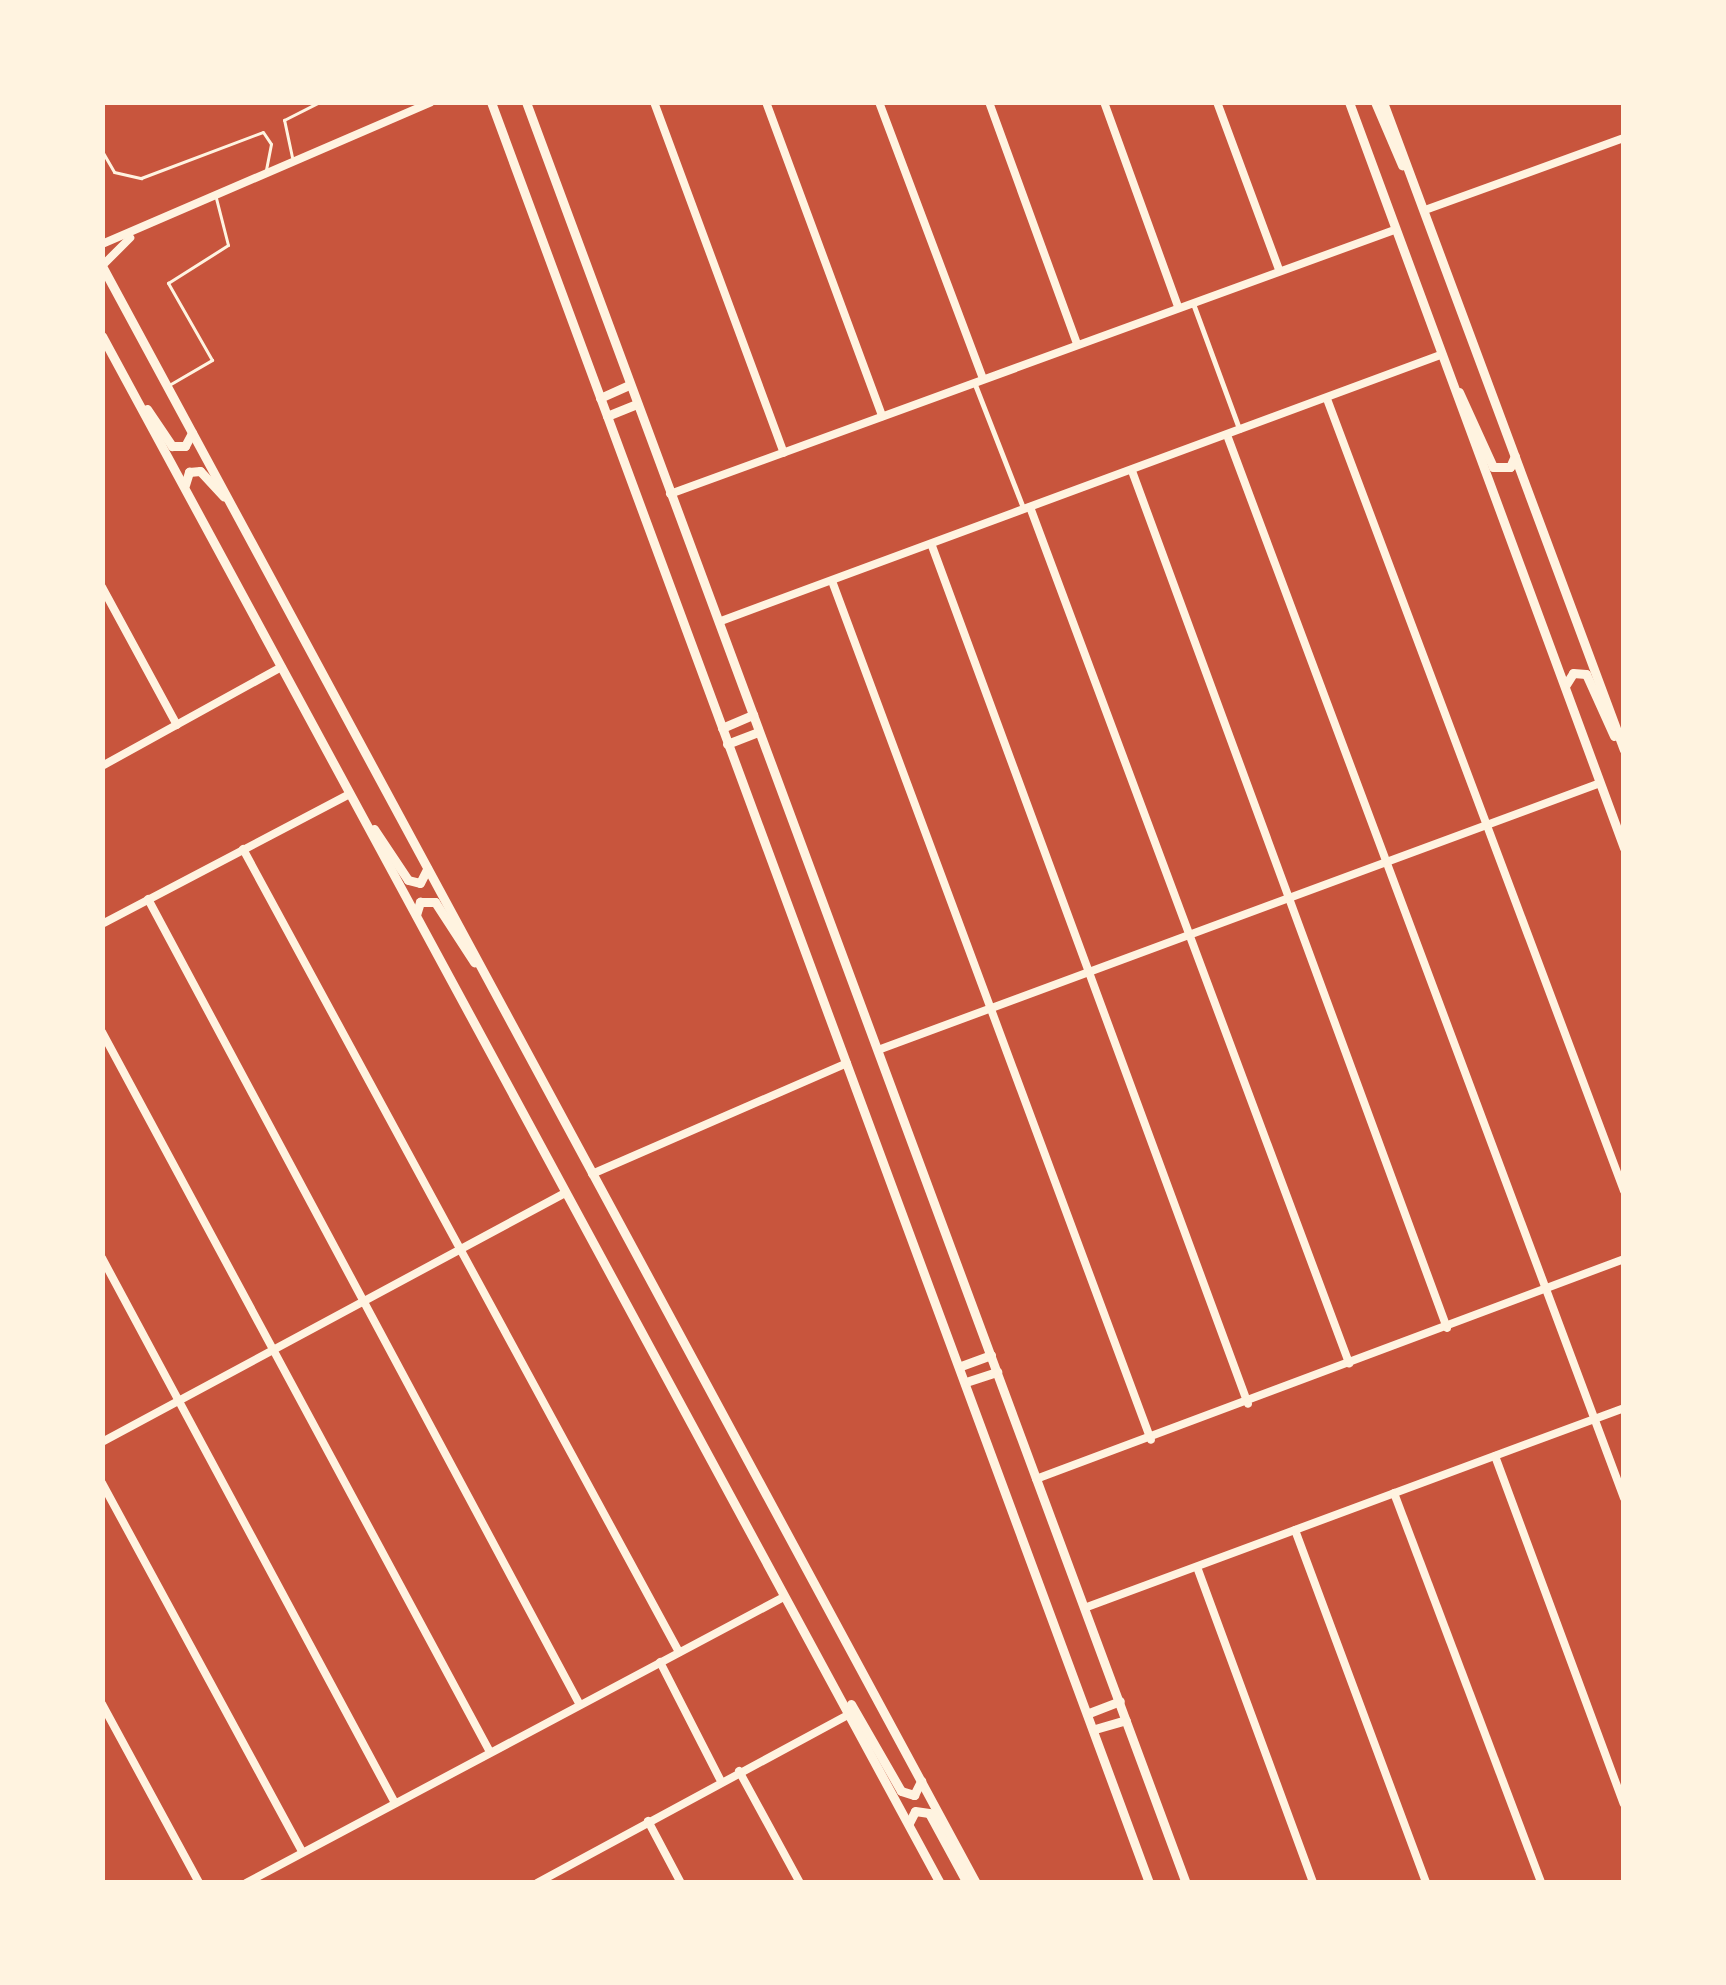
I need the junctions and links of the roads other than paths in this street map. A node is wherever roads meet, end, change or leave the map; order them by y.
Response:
1 (319, 102) edge
2 (431, 102) edge
3 (490, 102) edge
4 (526, 102) edge
5 (654, 102) edge
6 (766, 102) edge
7 (879, 102) edge
8 (989, 102) edge
9 (1104, 102) edge
10 (1217, 102) edge
11 (1379, 102) edge
12 (1351, 105) edge
13 (1624, 138) edge
14 (102, 151) edge
15 (292, 157) junction
16 (266, 170) junction
17 (215, 196) junction
18 (1425, 210) junction
19 (1394, 230) junction
20 (136, 234) junction
21 (102, 244) edge
22 (102, 266) edge
23 (1279, 270) junction
24 (1192, 300) junction
25 (1178, 305) junction
26 (102, 336) edge
27 (1077, 344) junction
28 (1440, 355) junction
29 (1449, 377) junction
30 (979, 381) junction
31 (629, 385) junction
32 (168, 386) junction
33 (135, 396) junction
34 (600, 398) junction
35 (1327, 399) junction
36 (637, 404) junction
37 (607, 416) junction
38 (882, 416) junction
39 (1240, 431) junction
40 (192, 432) junction
41 (1227, 435) junction
42 (784, 453) junction
43 (1515, 456) junction
44 (1132, 471) junction
45 (186, 488) junction
46 (670, 494) junction
47 (228, 500) junction
48 (1028, 508) junction
49 (932, 546) junction
50 (832, 581) junction
51 (102, 587) edge
52 (721, 621) junction
53 (281, 667) junction
54 (1565, 687) junction
55 (753, 716) junction
56 (177, 724) junction
57 (722, 728) junction
58 (758, 733) junction
59 (728, 744) junction
60 (1624, 750) edge
61 (102, 766) edge
62 (1601, 786) junction
63 (350, 794) junction
64 (365, 821) junction
65 (1624, 824) edge
66 (1487, 827) junction
67 (1624, 848) edge
68 (243, 849) junction
69 (1388, 862) junction
70 (426, 866) junction
71 (148, 898) junction
72 (1290, 899) junction
73 (417, 917) junction
74 (102, 924) edge
75 (1188, 936) junction
76 (482, 970) junction
77 (1088, 974) junction
78 (990, 1011) junction
79 (102, 1032) edge
80 (878, 1050) junction
81 (847, 1063) junction
82 (592, 1174) junction
83 (1624, 1191) edge
84 (565, 1193) junction
85 (459, 1252) junction
86 (102, 1258) edge
87 (1624, 1259) edge
88 (1546, 1288) junction
89 (368, 1305) junction
90 (1447, 1328) junction
91 (275, 1354) junction
92 (991, 1355) junction
93 (1349, 1363) junction
94 (961, 1366) junction
95 (997, 1372) junction
96 (966, 1382) junction
97 (180, 1401) junction
98 (1248, 1403) junction
99 (1624, 1408) edge
100 (1595, 1419) junction
101 (1151, 1440) junction
102 (102, 1442) edge
103 (1495, 1456) junction
104 (1036, 1480) junction
105 (102, 1483) edge
106 (1394, 1493) junction
107 (1624, 1498) edge
108 (1294, 1530) junction
109 (1197, 1567) junction
110 (784, 1597) junction
111 (1088, 1607) junction
112 (679, 1652) junction
113 (660, 1662) junction
114 (832, 1682) junction
115 (1120, 1701) junction
116 (579, 1703) junction
117 (102, 1704) edge
118 (1089, 1713) junction
119 (850, 1714) junction
120 (1126, 1720) junction
121 (1095, 1729) junction
122 (490, 1752) junction
123 (739, 1771) junction
124 (721, 1781) junction
125 (921, 1781) junction
126 (395, 1803) junction
127 (1624, 1804) edge
128 (648, 1820) junction
129 (910, 1827) junction
130 (302, 1852) junction
131 (556, 1872) junction
132 (199, 1883) edge
133 (246, 1883) edge
134 (537, 1883) edge
135 (561, 1883) edge
136 (681, 1883) edge
137 (800, 1883) edge
138 (940, 1883) edge
139 (971, 1883) edge
140 (1149, 1883) edge
141 (1186, 1883) edge
142 (1313, 1883) edge
143 (1426, 1883) edge
144 (1540, 1883) edge

1 - 15 lane
2 - 15 street
3 - 34 main road
4 - 31 main road
5 - 42 street
6 - 38 street
7 - 30 street
8 - 27 street
9 - 25 street
10 - 23 street
11 - 18 main road
12 - 19 main road
13 - 18 street
14 - 16 lane
15 - 16 street
16 - 17 street
17 - 20 street
17 - 32 lane
18 - 43 main road
19 - 23 street
19 - 28 main road
20 - 21 street
20 - 22 street
22 - 32 main road
23 - 24 street
24 - 25 street
24 - 39 street
25 - 27 street
26 - 33 main road
27 - 30 street
28 - 29 main road
28 - 35 street
29 - 43 main road
29 - 54 main road
30 - 38 street
30 - 48 street
31 - 34 main road
31 - 36 main road
32 - 40 main road
33 - 40 main road
33 - 45 main road
34 - 37 main road
35 - 39 street
35 - 66 street
36 - 37 main road
36 - 46 main road
37 - 57 main road
38 - 42 street
39 - 41 street
40 - 47 main road
41 - 44 street
41 - 69 street
42 - 46 street
43 - 60 main road
44 - 48 street
44 - 72 street
45 - 47 main road
45 - 53 main road
46 - 52 main road
47 - 70 main road
48 - 49 street
48 - 75 street
49 - 50 street
49 - 77 street
50 - 52 street
50 - 78 street
51 - 56 street
52 - 55 main road
53 - 56 street
53 - 63 main road
54 - 60 main road
54 - 62 main road
55 - 57 main road
55 - 58 main road
56 - 61 street
57 - 59 main road
58 - 59 main road
58 - 80 main road
59 - 81 main road
62 - 65 main road
62 - 66 street
62 - 67 main road
63 - 64 main road
63 - 68 street
64 - 70 main road
64 - 73 main road
66 - 69 street
66 - 83 street
68 - 71 street
68 - 85 street
69 - 72 street
69 - 88 street
70 - 76 main road
71 - 74 street
71 - 89 street
72 - 75 street
72 - 90 street
73 - 76 main road
73 - 84 main road
75 - 77 street
75 - 93 street
76 - 82 main road
77 - 78 street
77 - 98 street
78 - 80 street
78 - 101 street
79 - 91 street
80 - 92 main road
81 - 82 street
81 - 94 main road
82 - 125 main road
84 - 85 street
84 - 110 main road
85 - 89 street
85 - 112 street
86 - 97 street
87 - 88 street
88 - 90 street
88 - 100 street
89 - 91 street
89 - 116 street
90 - 93 street
91 - 97 street
91 - 122 street
92 - 94 main road
92 - 95 main road
93 - 98 street
94 - 96 main road
95 - 96 main road
95 - 104 main road
96 - 118 main road
97 - 102 street
97 - 126 street
98 - 101 street
99 - 100 street
100 - 103 street
100 - 107 street
101 - 104 street
103 - 106 street
103 - 127 street
104 - 111 main road
105 - 130 street
106 - 108 street
106 - 144 street
108 - 109 street
108 - 143 street
109 - 111 street
109 - 142 street
110 - 112 street
110 - 114 main road
111 - 115 main road
112 - 113 street
113 - 116 street
113 - 124 street
114 - 119 main road
114 - 125 main road
115 - 118 main road
115 - 120 main road
116 - 122 street
117 - 132 street
118 - 121 main road
119 - 123 street
119 - 129 main road
120 - 121 main road
120 - 141 main road
121 - 140 main road
122 - 126 street
123 - 124 street
123 - 137 street
124 - 128 street
125 - 139 main road
126 - 130 street
128 - 131 street
128 - 136 street
129 - 138 main road
129 - 139 main road
130 - 133 street
131 - 134 street
131 - 135 street

